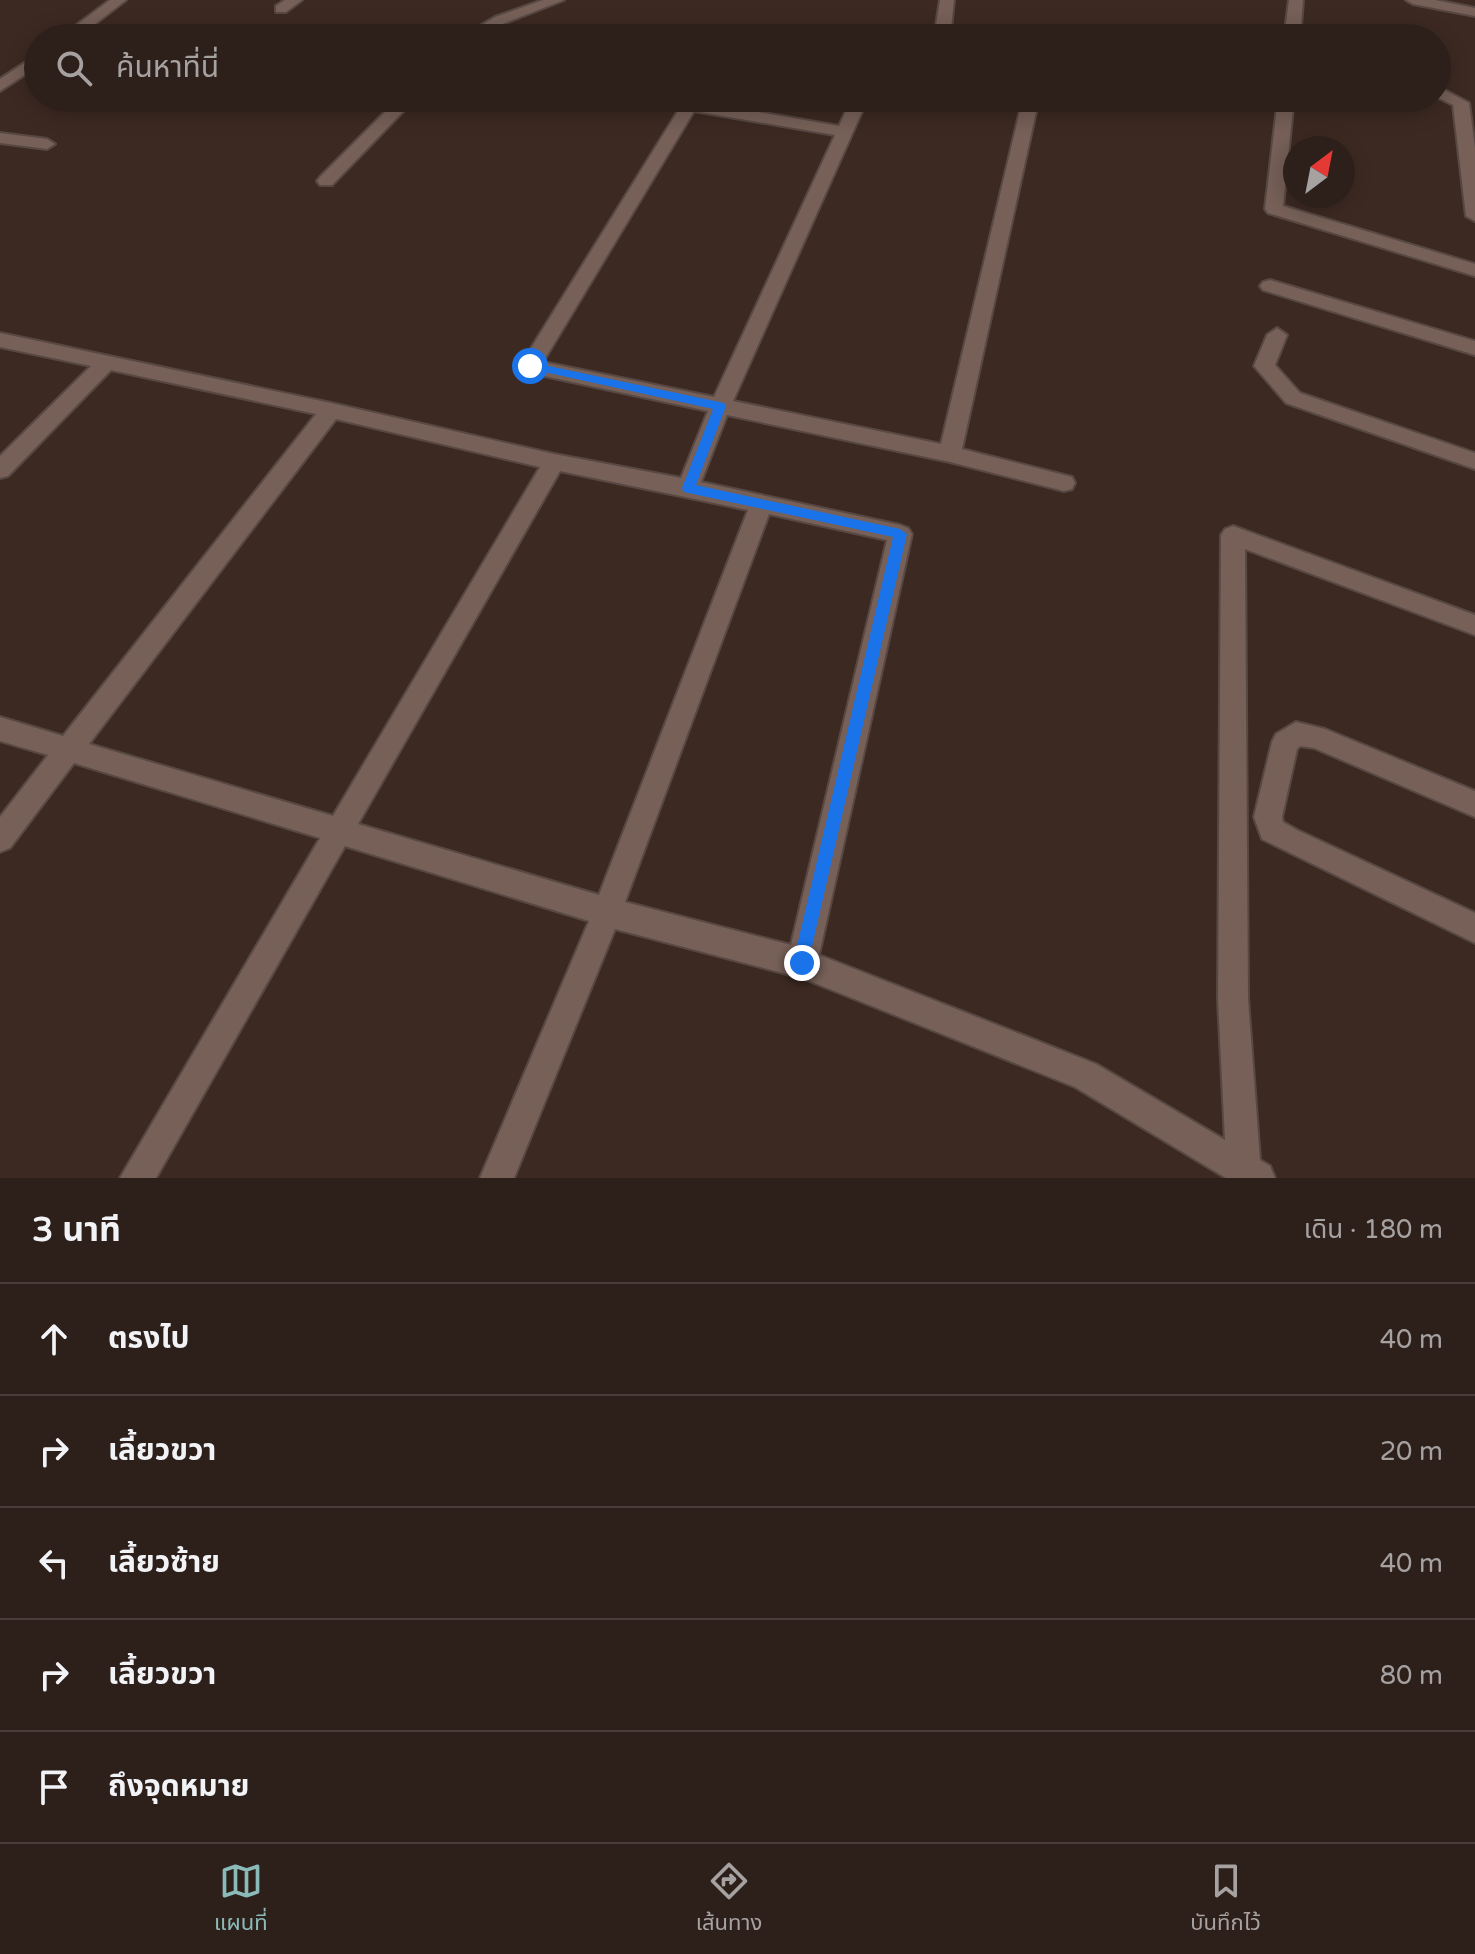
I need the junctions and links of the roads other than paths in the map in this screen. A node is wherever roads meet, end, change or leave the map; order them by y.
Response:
1 (119, 0) edge
2 (295, 0) edge
3 (557, 0) edge
4 (947, 0) edge
5 (1296, 0) edge
6 (1413, 0) edge
7 (281, 9) dead end
8 (1475, 12) edge
9 (86, 24) edge
10 (493, 24) edge
11 (944, 24) edge
12 (1293, 24) edge
13 (24, 69) edge
14 (0, 86) edge
15 (1451, 95) edge
16 (1451, 98) edge
17 (1475, 100) edge
18 (394, 112) edge
19 (685, 112) edge
20 (746, 112) edge
21 (853, 112) edge
22 (1028, 112) edge
23 (1284, 112) edge
24 (844, 132) junction
25 (0, 138) edge
26 (47, 144) dead end
27 (326, 181) dead end
28 (1475, 216) edge
29 (1475, 270) edge
30 (1270, 286) dead end
31 (1277, 335) dead end
32 (0, 340) edge
33 (1475, 348) edge
34 (106, 363) junction
35 (720, 406) junction
36 (331, 410) junction
37 (950, 454) junction
38 (1475, 461) edge
39 (554, 462) junction
40 (0, 470) edge
41 (1064, 483) dead end
42 (688, 488) junction
43 (762, 504) junction
44 (1475, 625) edge
45 (0, 729) edge
46 (70, 749) junction
47 (1475, 804) edge
48 (338, 831) junction
49 (0, 839) edge
50 (607, 912) junction
51 (1475, 928) edge
52 (802, 963) junction
53 (1249, 1175) edge
54 (137, 1178) edge
55 (497, 1178) edge

1 - 9 street
2 - 7 street
3 - 10 street
4 - 11 street
5 - 12 street
6 - 8 street
13 - 14 street
15 - 17 street
16 - 28 street
18 - 27 street
19 - 35 street
20 - 24 street
21 - 24 street
22 - 37 street
23 - 29 street
24 - 35 street
25 - 26 street
30 - 33 street
31 - 38 street
32 - 34 street
34 - 36 street
34 - 40 street
35 - 37 street
35 - 42 street
36 - 39 street
36 - 46 street
37 - 41 street
39 - 42 street
39 - 48 street
42 - 43 street
43 - 50 street
43 - 52 street
44 - 53 street
45 - 46 street
46 - 48 street
46 - 49 street
47 - 51 street
48 - 50 street
48 - 54 street
50 - 52 street
50 - 55 street
52 - 53 street

